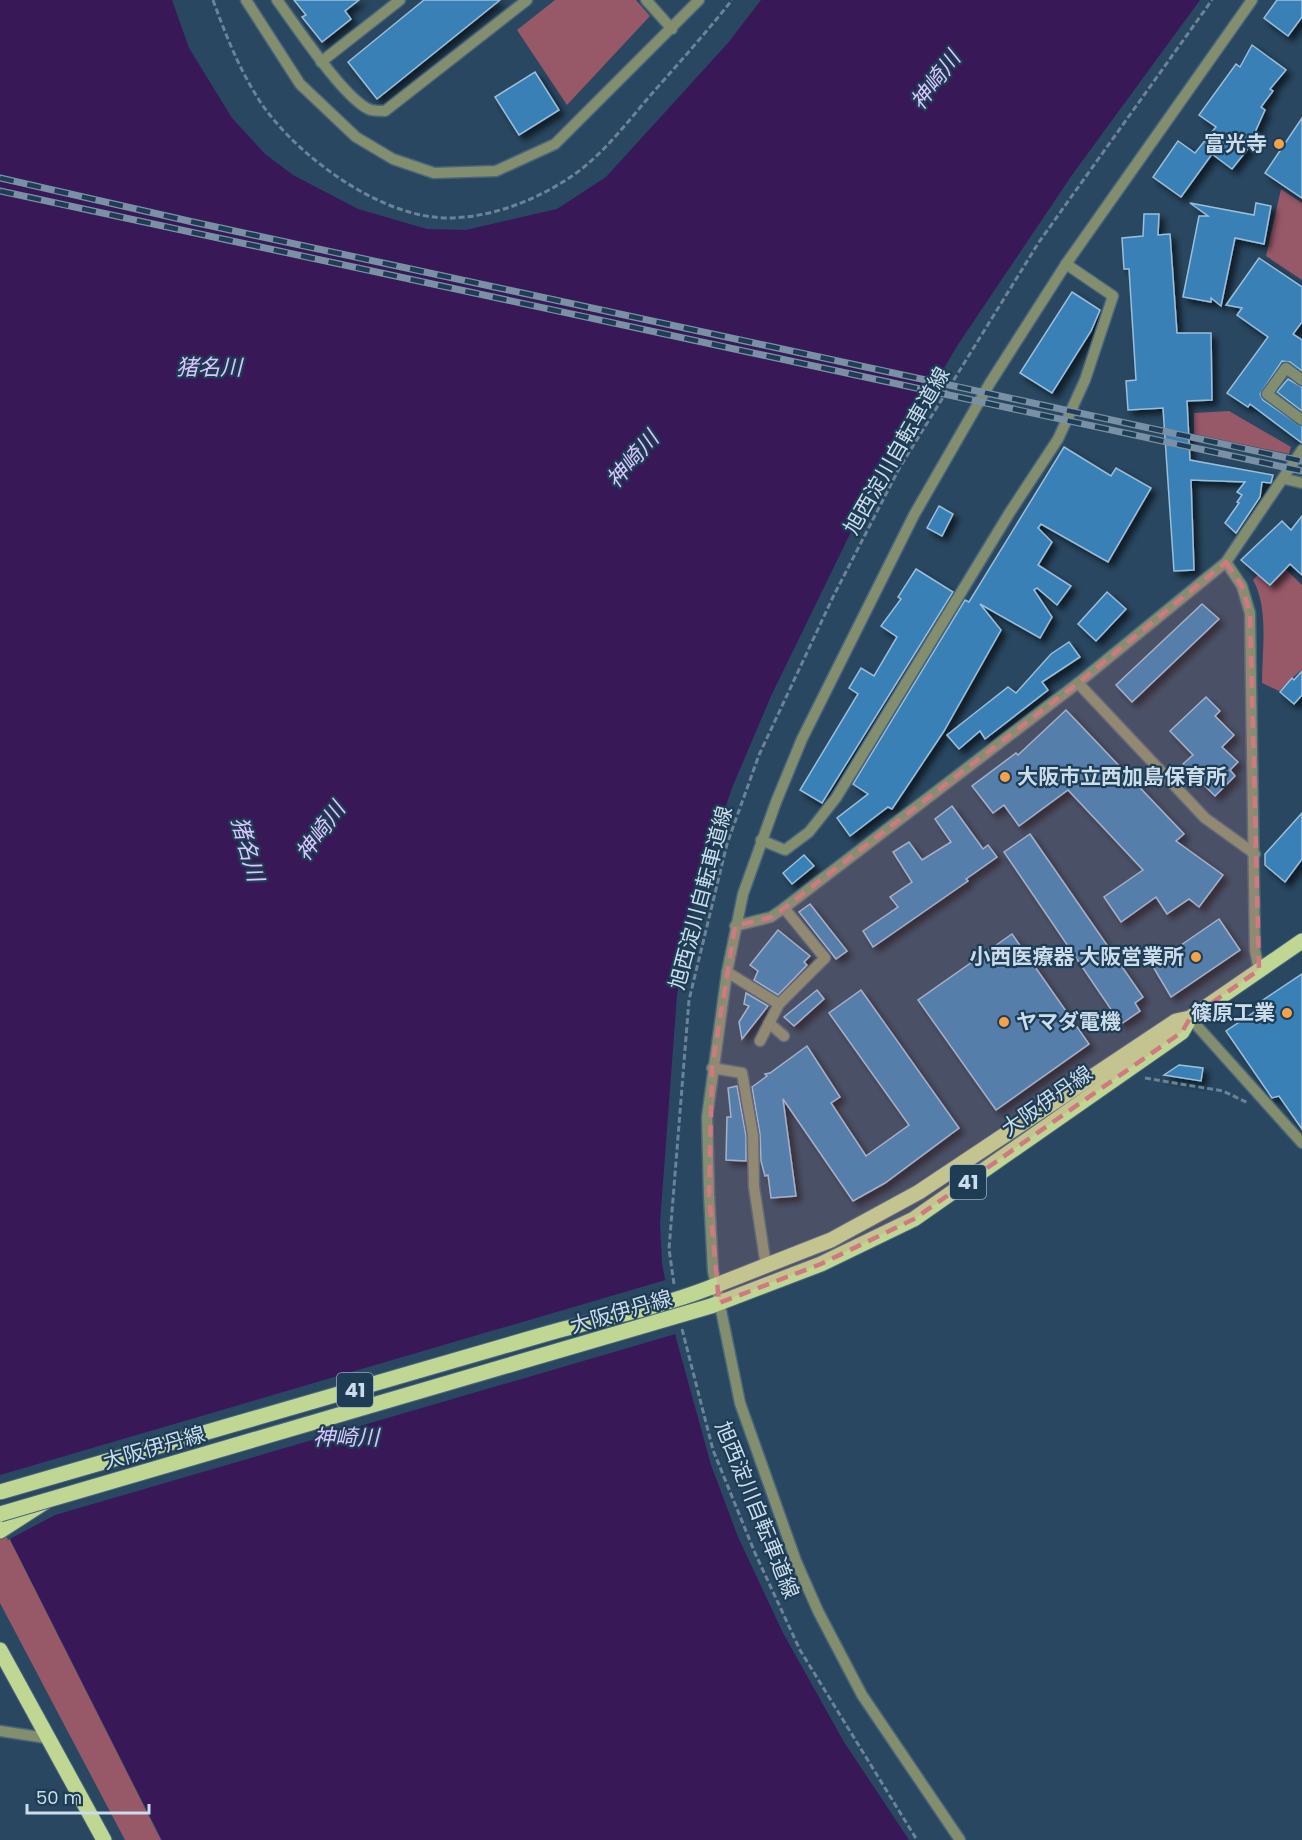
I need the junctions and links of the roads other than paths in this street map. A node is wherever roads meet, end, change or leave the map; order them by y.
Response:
1 (246, 0) edge
2 (277, 0) edge
3 (400, 0) edge
4 (527, 0) edge
5 (646, 0) edge
6 (699, 0) edge
7 (1252, 0) edge
8 (672, 29) junction
9 (321, 62) junction
10 (1066, 264) junction
11 (1302, 380) edge
12 (1302, 420) edge
13 (1302, 450) edge
14 (1285, 479) junction
15 (1302, 483) edge
16 (1226, 562) junction
17 (1078, 683) junction
18 (761, 840) junction
19 (1254, 854) junction
20 (784, 908) junction
21 (735, 926) junction
22 (1302, 941) edge
23 (1259, 970) junction
24 (727, 972) junction
25 (779, 1004) junction
26 (1190, 1018) junction
27 (769, 1023) junction
28 (784, 1036) dead end
29 (760, 1041) dead end
30 (712, 1068) junction
31 (1302, 1143) edge
32 (766, 1266) junction
33 (713, 1287) junction
34 (715, 1305) junction
35 (0, 1492) edge
36 (45, 1502) junction
37 (0, 1514) edge
38 (0, 1531) edge
39 (0, 1650) edge
40 (0, 1731) edge
41 (46, 1738) junction
42 (104, 1840) edge
43 (960, 1840) edge

1 - 8 street
2 - 9 street
3 - 9 street
4 - 9 street
5 - 8 street
6 - 8 street
7 - 10 street
10 - 18 street
10 - 18 street
11 - 12 street
13 - 14 street
14 - 15 street
14 - 16 street
16 - 17 street
16 - 19 street
17 - 19 street
17 - 20 street
18 - 21 street
19 - 23 street
20 - 21 street
20 - 25 street
21 - 24 street
22 - 23 main road, 大阪伊丹線 / 41
23 - 26 main road, 大阪伊丹線 / 41
24 - 25 street
24 - 30 street
25 - 27 street
26 - 31 street
26 - 32 main road, 大阪伊丹線 / 41
26 - 34 main road, 大阪伊丹線 / 41
27 - 28 street
27 - 29 street
30 - 32 street
30 - 33 street
32 - 33 main road, 大阪伊丹線 / 41
33 - 34 street
33 - 35 main road, 大阪伊丹線 / 41, bridge
34 - 36 main road, 大阪伊丹線 / 41, bridge
34 - 43 street
36 - 37 main road, 大阪伊丹線 / 41, bridge
36 - 38 main road
39 - 41 main road
40 - 41 street
41 - 42 main road

